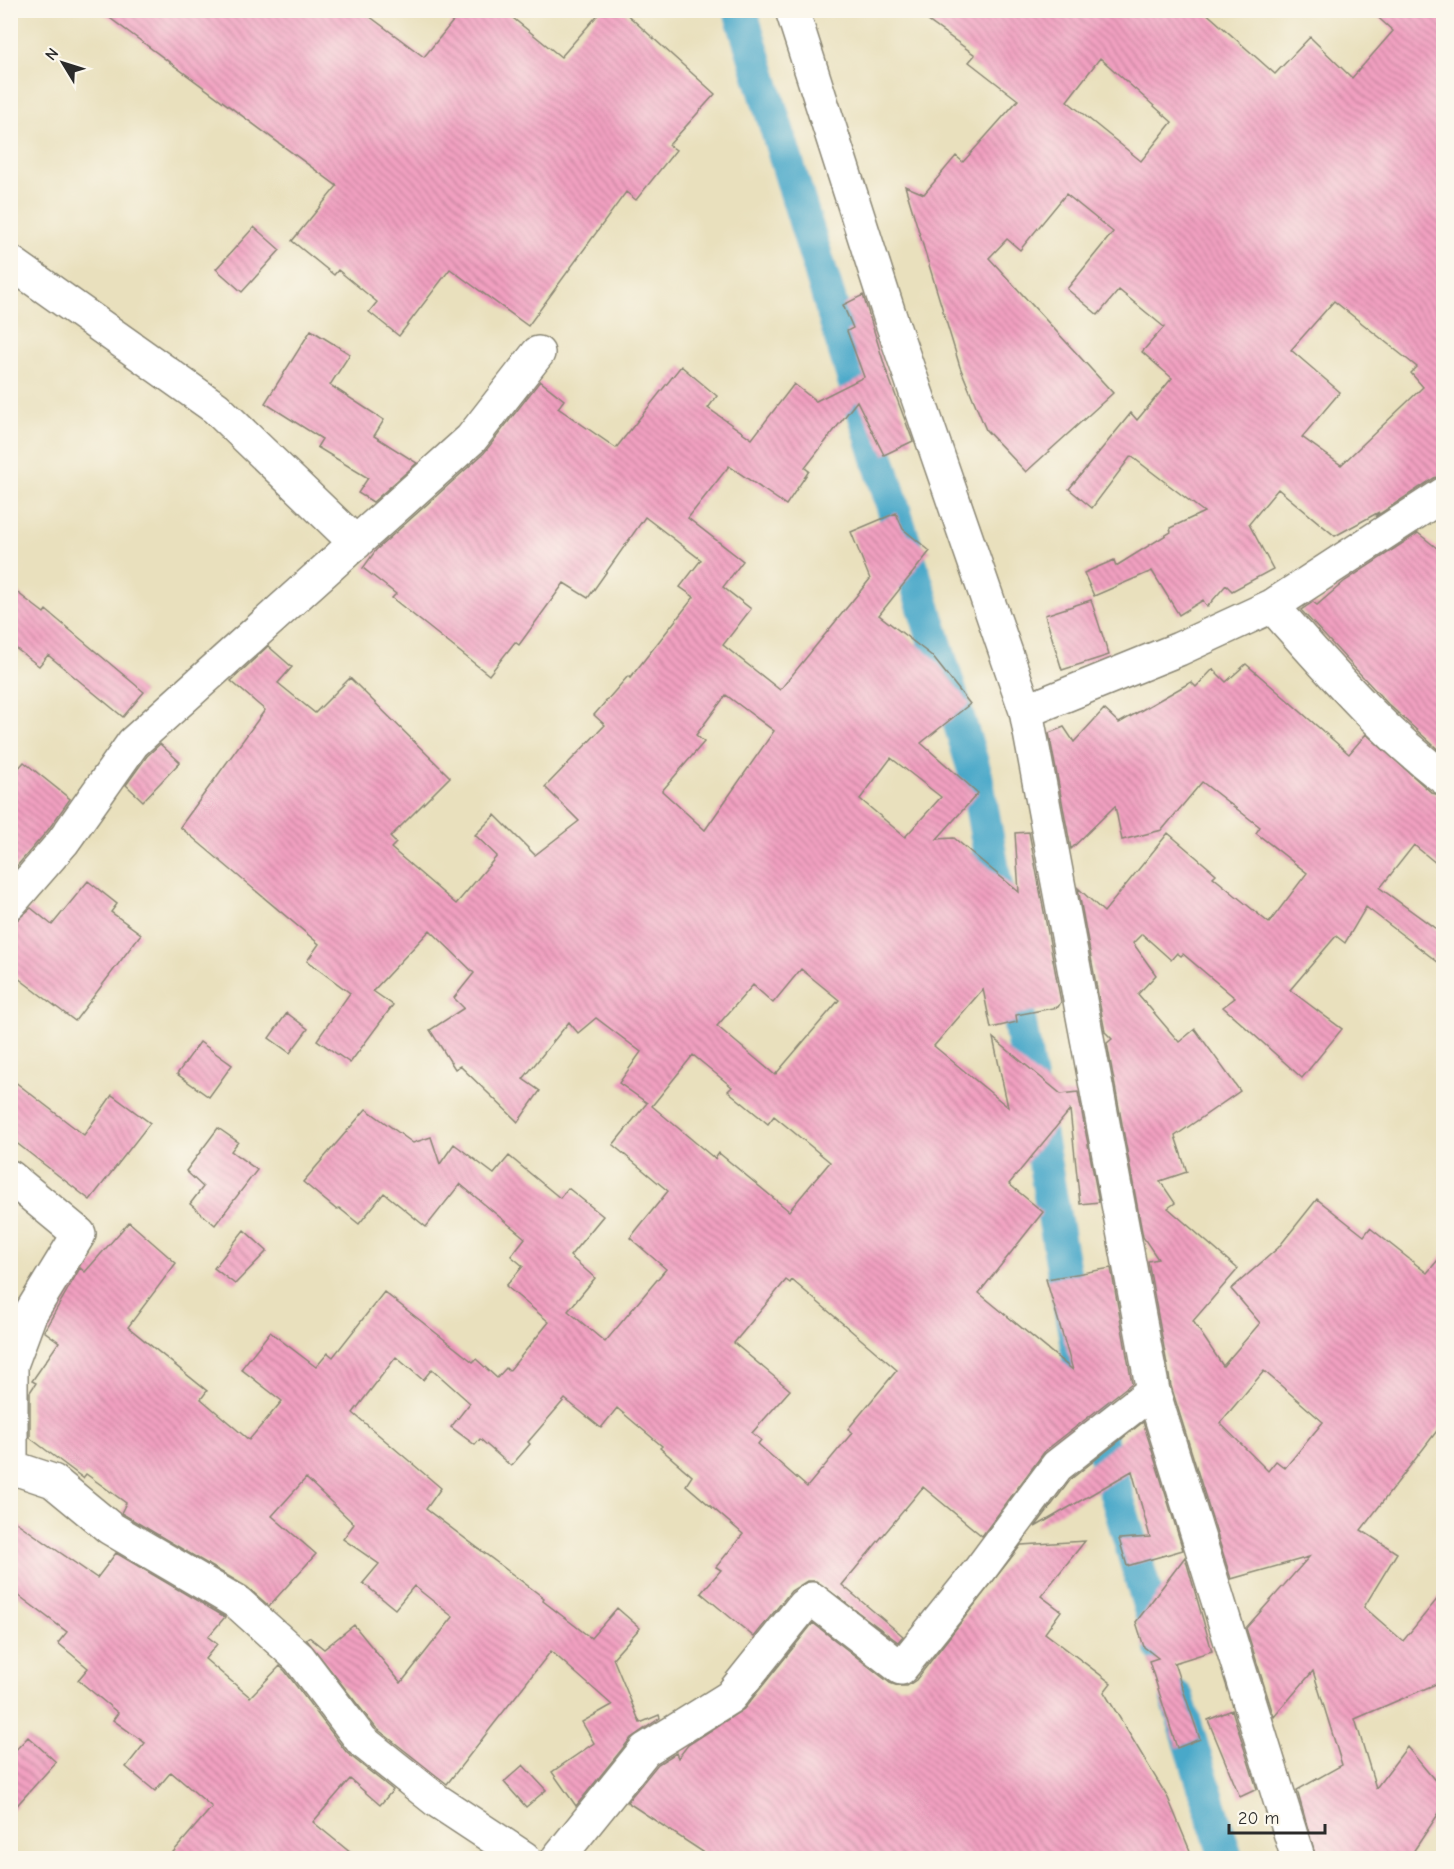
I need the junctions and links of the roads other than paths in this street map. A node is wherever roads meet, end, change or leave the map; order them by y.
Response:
1 (797, 14) edge
2 (10, 262) edge
3 (538, 353) dead end
4 (1443, 494) edge
5 (356, 543) junction
6 (1272, 606) junction
7 (1026, 711) junction
8 (1443, 778) edge
9 (10, 903) edge
10 (10, 1178) edge
11 (1153, 1391) junction
12 (524, 1858) edge
13 (558, 1858) edge
14 (1298, 1858) edge

1 - 7 street
2 - 5 street
3 - 5 street
4 - 6 street
5 - 9 street
6 - 7 street
6 - 8 street
7 - 11 street
10 - 12 street
11 - 13 street
11 - 14 street

